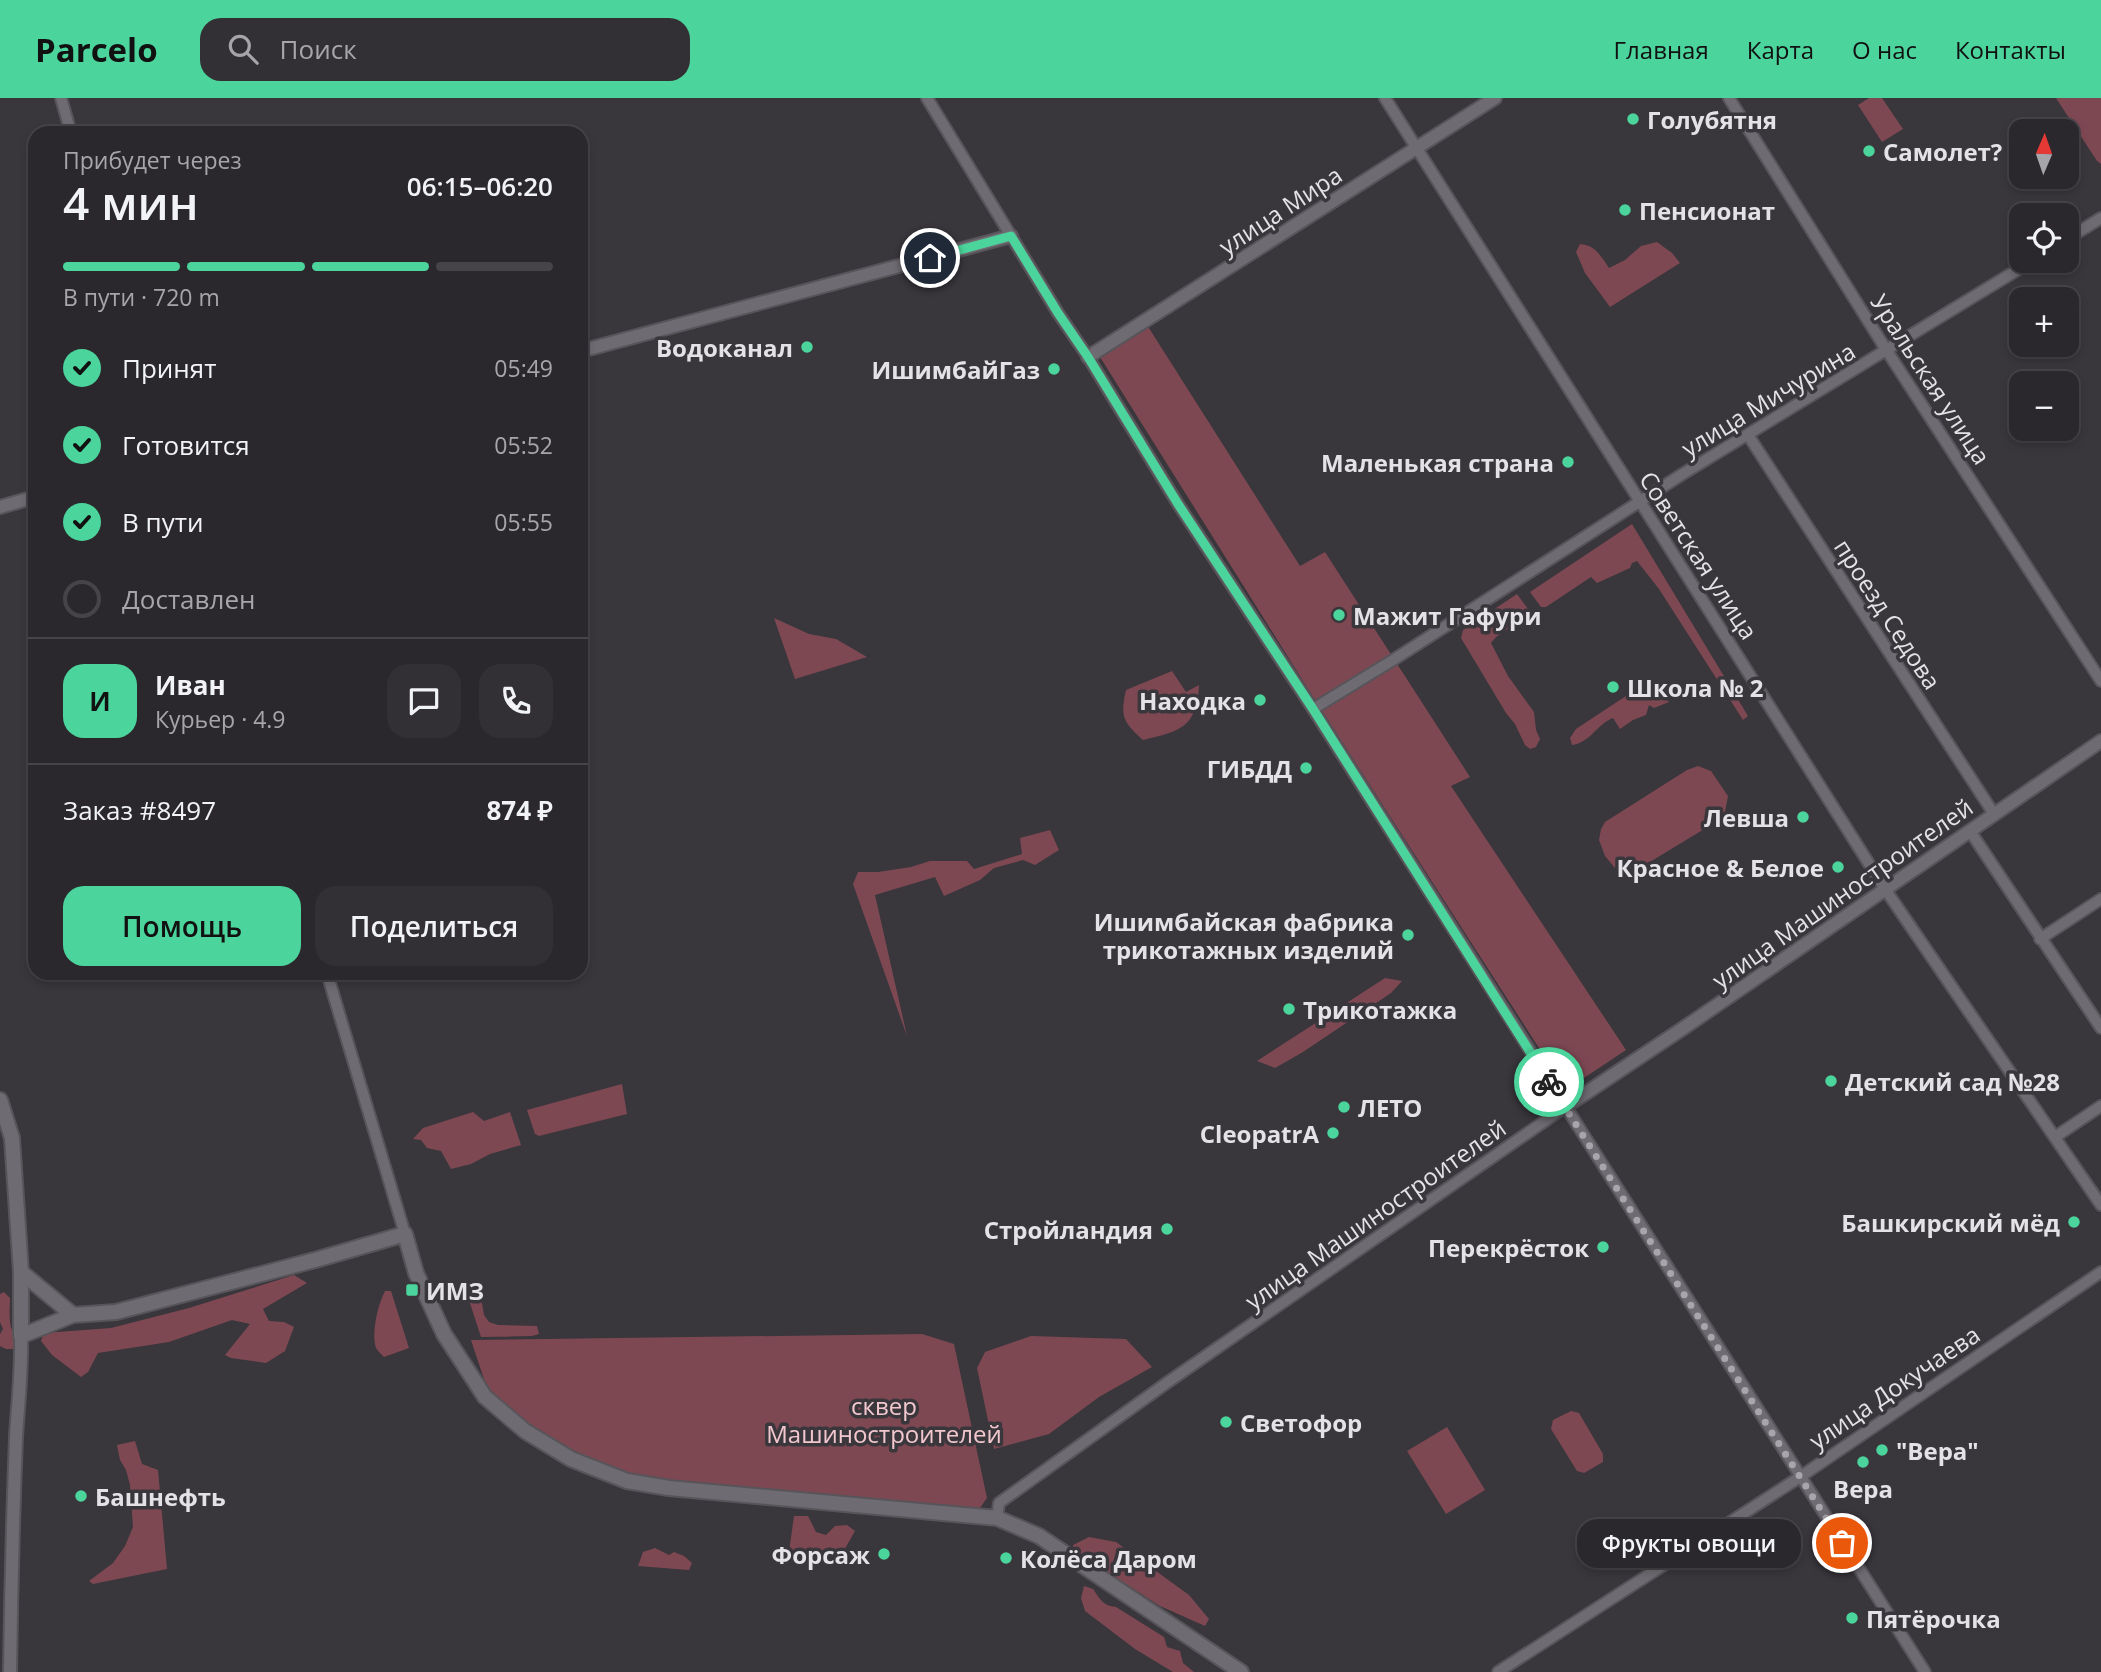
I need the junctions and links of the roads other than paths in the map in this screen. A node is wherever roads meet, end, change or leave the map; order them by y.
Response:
1 (61, 98) edge
2 (927, 98) edge
3 (1385, 98) edge
4 (1495, 98) edge
5 (1729, 98) edge
6 (69, 126) edge
7 (1417, 148) junction
8 (2101, 218) edge
9 (2079, 232) edge
10 (1011, 236) junction
11 (2013, 273) edge
12 (588, 349) edge
13 (1887, 351) junction
14 (1088, 357) junction
15 (1748, 435) junction
16 (28, 499) edge
17 (1640, 502) junction
18 (0, 507) edge
19 (2101, 681) edge
20 (1313, 709) junction
21 (2101, 741) edge
22 (1994, 814) junction
23 (1970, 831) junction
24 (1885, 889) junction
25 (2101, 899) edge
26 (2040, 939) junction
27 (329, 980) edge
28 (2101, 1028) edge
29 (0, 1100) edge
30 (2101, 1106) edge
31 (1565, 1107) junction
32 (2055, 1137) junction
33 (2101, 1206) edge
34 (405, 1234) junction
35 (21, 1272) junction
36 (2101, 1272) edge
37 (73, 1315) junction
38 (21, 1336) junction
39 (1800, 1477) junction
40 (997, 1518) junction
41 (10, 1672) edge
42 (1241, 1672) edge
43 (1498, 1672) edge
44 (1925, 1672) edge

1 - 6 street
2 - 10 street
3 - 7 street, Советская улица
4 - 7 street, улица Мира
5 - 13 street, Уральская улица
7 - 14 street, улица Мира
7 - 17 street, Советская улица
8 - 9 street
10 - 12 street
10 - 14 street
11 - 13 street, улица Мичурина
13 - 15 street, улица Мичурина
13 - 19 street, Уральская улица
14 - 20 street
15 - 17 street, улица Мичурина
15 - 22 street, проезд Седова
16 - 18 street
17 - 20 street, улица Мичурина
17 - 24 street, Советская улица
20 - 31 street
21 - 22 street, улица Машиностроителей
22 - 23 street, улица Машиностроителей
23 - 24 street, улица Машиностроителей
23 - 26 street
24 - 31 street, улица Машиностроителей
24 - 32 street, Советская улица
25 - 26 street
26 - 28 street
27 - 34 street
29 - 35 main road
30 - 32 street
31 - 39 street
31 - 40 street, улица Машиностроителей
32 - 33 street, Советская улица
34 - 37 main road
34 - 40 main road
35 - 37 main road
35 - 38 main road
36 - 39 street, улица Докучаева
37 - 38 main road
38 - 41 street
39 - 43 street, улица Докучаева
39 - 44 street
40 - 42 main road

